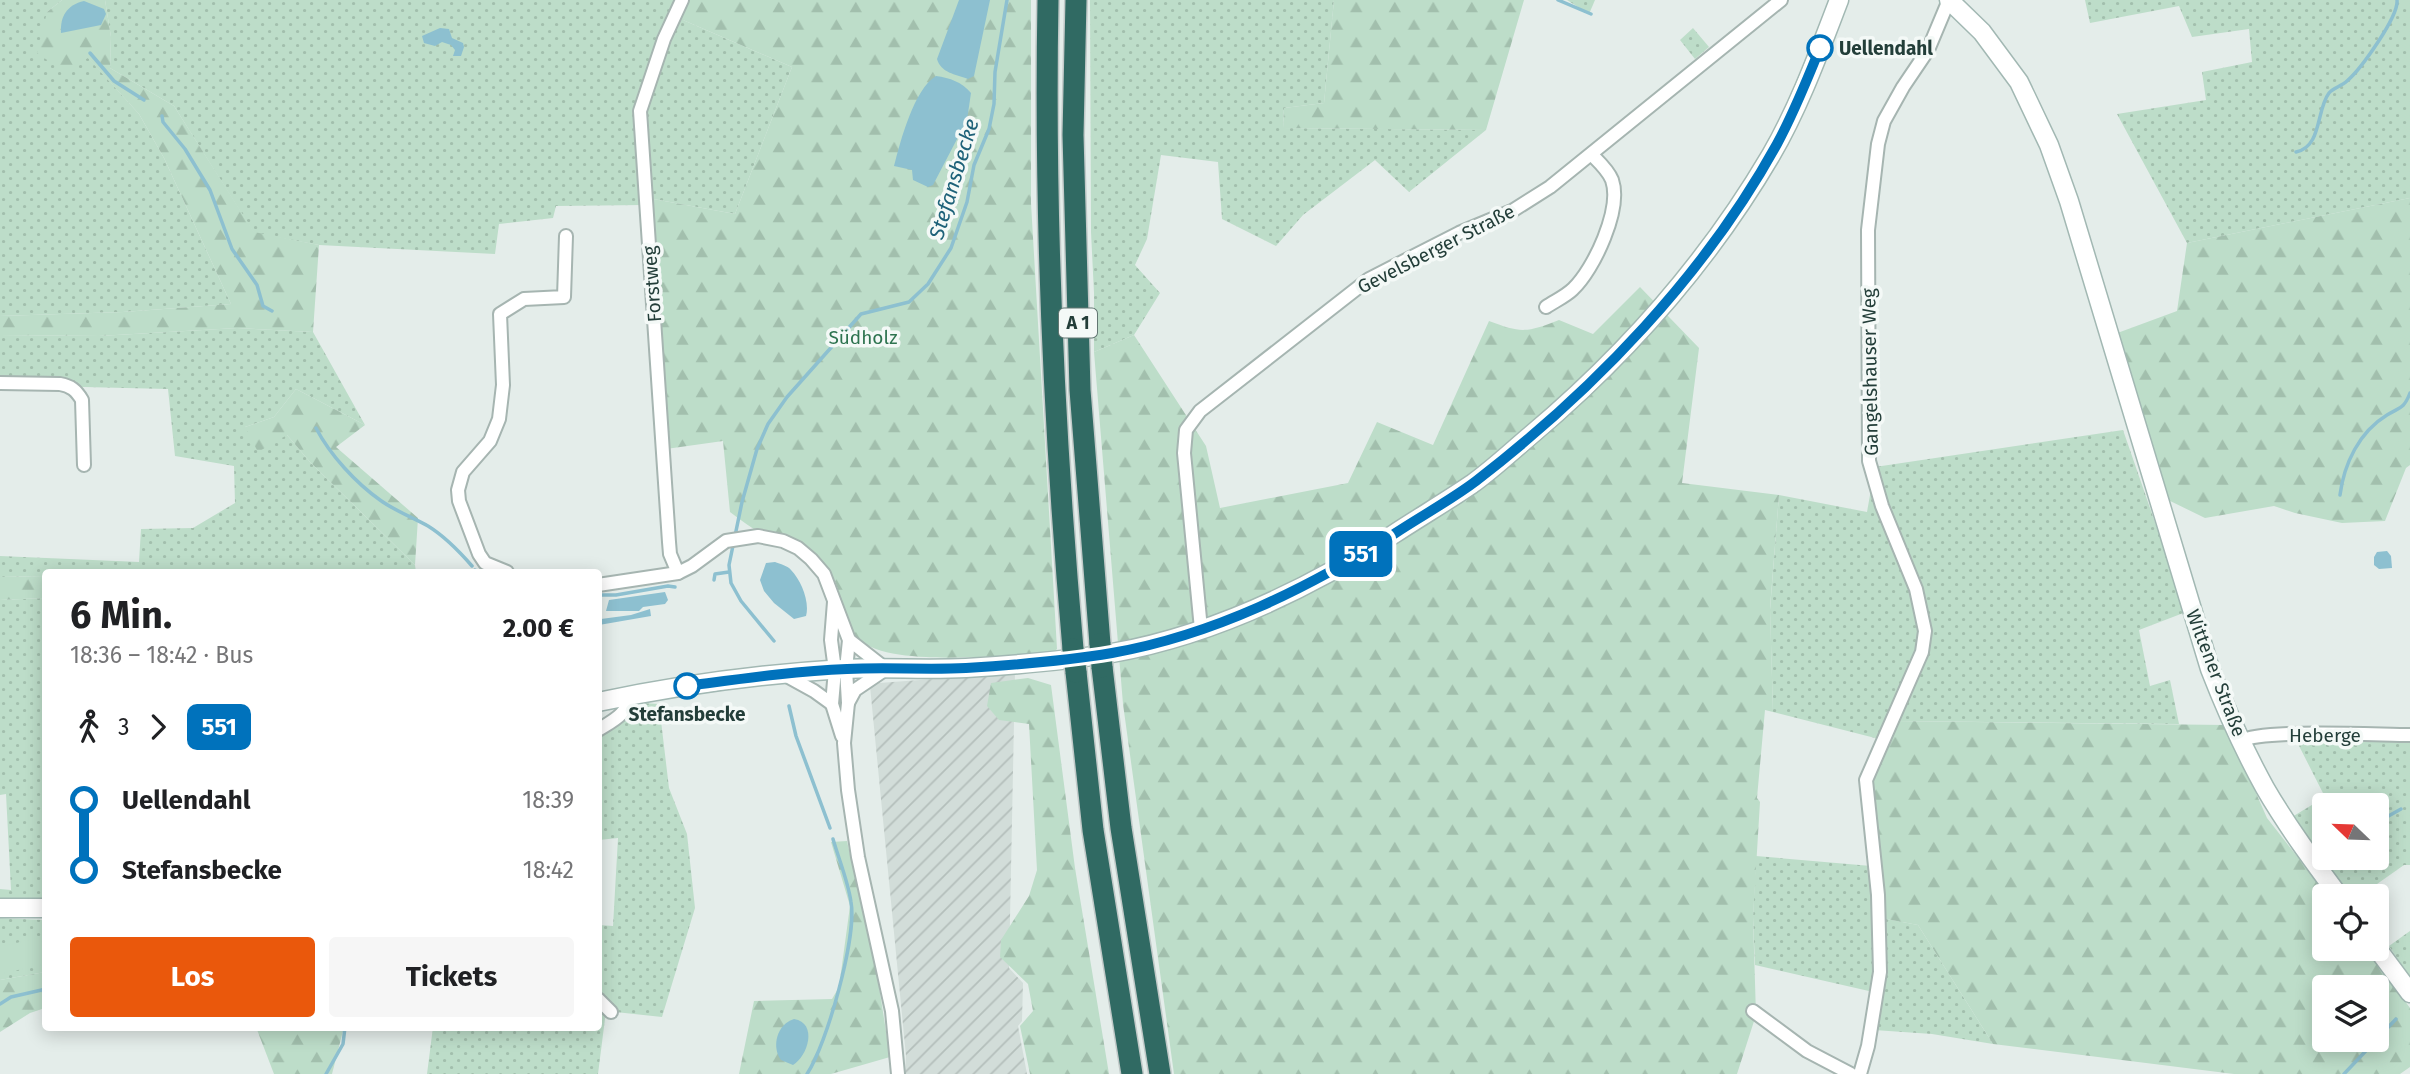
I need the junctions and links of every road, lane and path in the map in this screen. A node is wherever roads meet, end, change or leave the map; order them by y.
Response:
1 (682, 0) edge
2 (1048, 0) edge
3 (1076, 0) edge
4 (1781, 0) edge
5 (1839, 0) edge
6 (1949, 0) edge
7 (1592, 155) junction
8 (566, 236) dead end
9 (1546, 307) dead end
10 (0, 383) edge
11 (85, 464) dead end
12 (500, 569) edge
13 (678, 573) junction
14 (602, 584) edge
15 (834, 602) junction
16 (1201, 629) junction
17 (849, 640) junction
18 (886, 669) junction
19 (841, 670) junction
20 (785, 675) junction
21 (628, 696) junction
22 (602, 701) edge
23 (832, 704) junction
24 (848, 704) junction
25 (602, 727) edge
26 (2410, 735) edge
27 (2241, 741) junction
28 (844, 743) junction
29 (2330, 884) edge
30 (0, 908) edge
31 (42, 908) edge
32 (2386, 961) edge
33 (2410, 993) edge
34 (602, 1003) edge
35 (1753, 1011) dead end
36 (611, 1013) dead end
37 (898, 1074) edge
38 (1132, 1074) edge
39 (1160, 1074) edge
40 (1851, 1074) edge
41 (1860, 1074) edge

1 - 13 street, Forstweg
2 - 38 highway, A 1, bridge
3 - 39 highway, A 1, bridge
4 - 7 street, Gevelsberger Straße
5 - 16 main road
6 - 27 main road, Wittener Straße
6 - 41 street, Gangelshauser Weg
7 - 9 street
7 - 16 street, Gevelsberger Straße
8 - 12 street
10 - 11 street
13 - 14 street
13 - 15 street
15 - 17 street
15 - 19 street
16 - 18 main road
17 - 18 street
17 - 19 street
18 - 19 main road
18 - 24 street
19 - 20 main road
19 - 23 street
19 - 24 street
20 - 21 main road
20 - 23 street
21 - 22 main road
21 - 25 street
23 - 28 street
24 - 28 street
26 - 27 street, Heberge
27 - 29 main road, Wittener Straße
28 - 37 street
30 - 31 main road
32 - 33 main road
34 - 36 street
35 - 40 street

